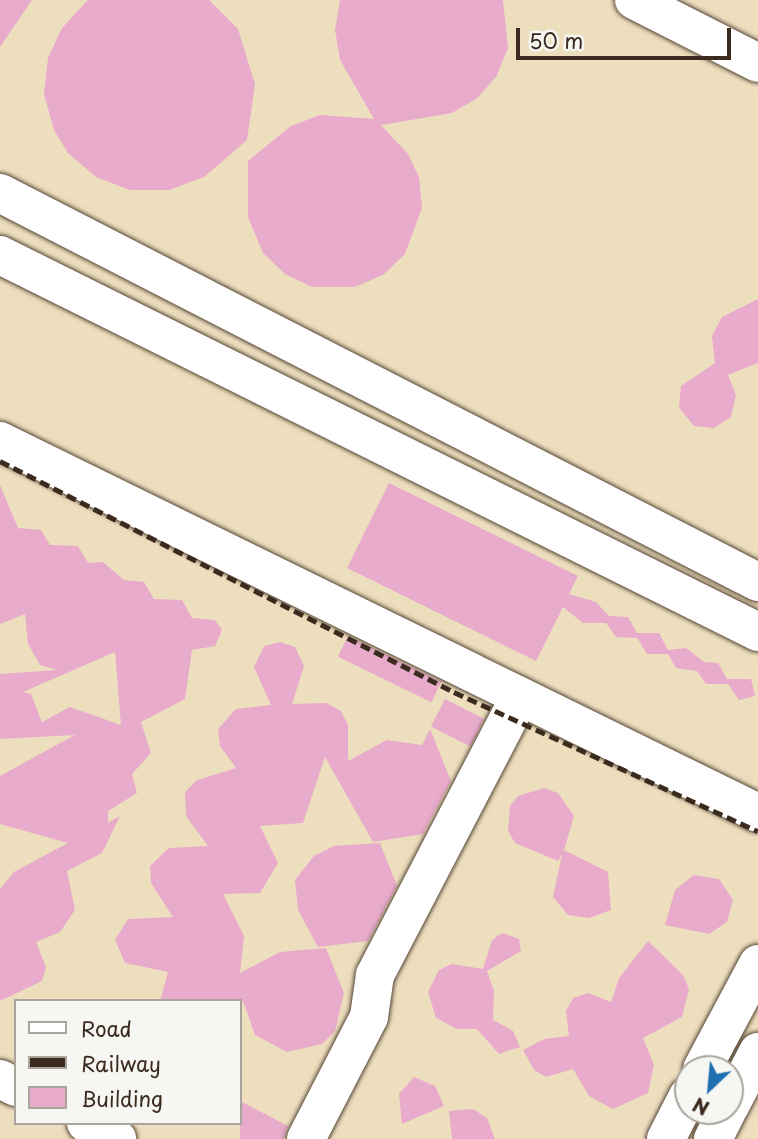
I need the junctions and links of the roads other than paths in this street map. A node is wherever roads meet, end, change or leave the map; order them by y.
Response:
1 (634, 0) edge
2 (758, 63) edge
3 (0, 193) edge
4 (0, 255) edge
5 (0, 441) edge
6 (758, 582) edge
7 (758, 632) edge
8 (520, 696) junction
9 (758, 813) edge
10 (758, 964) edge
11 (758, 1052) edge
12 (709, 1055) edge
13 (744, 1079) edge
14 (90, 1125) edge
15 (117, 1139) edge
16 (306, 1139) edge

1 - 2 lane
3 - 6 lane
4 - 7 lane
5 - 8 lane
8 - 9 lane
8 - 16 lane
10 - 12 lane
11 - 13 lane
14 - 15 lane

